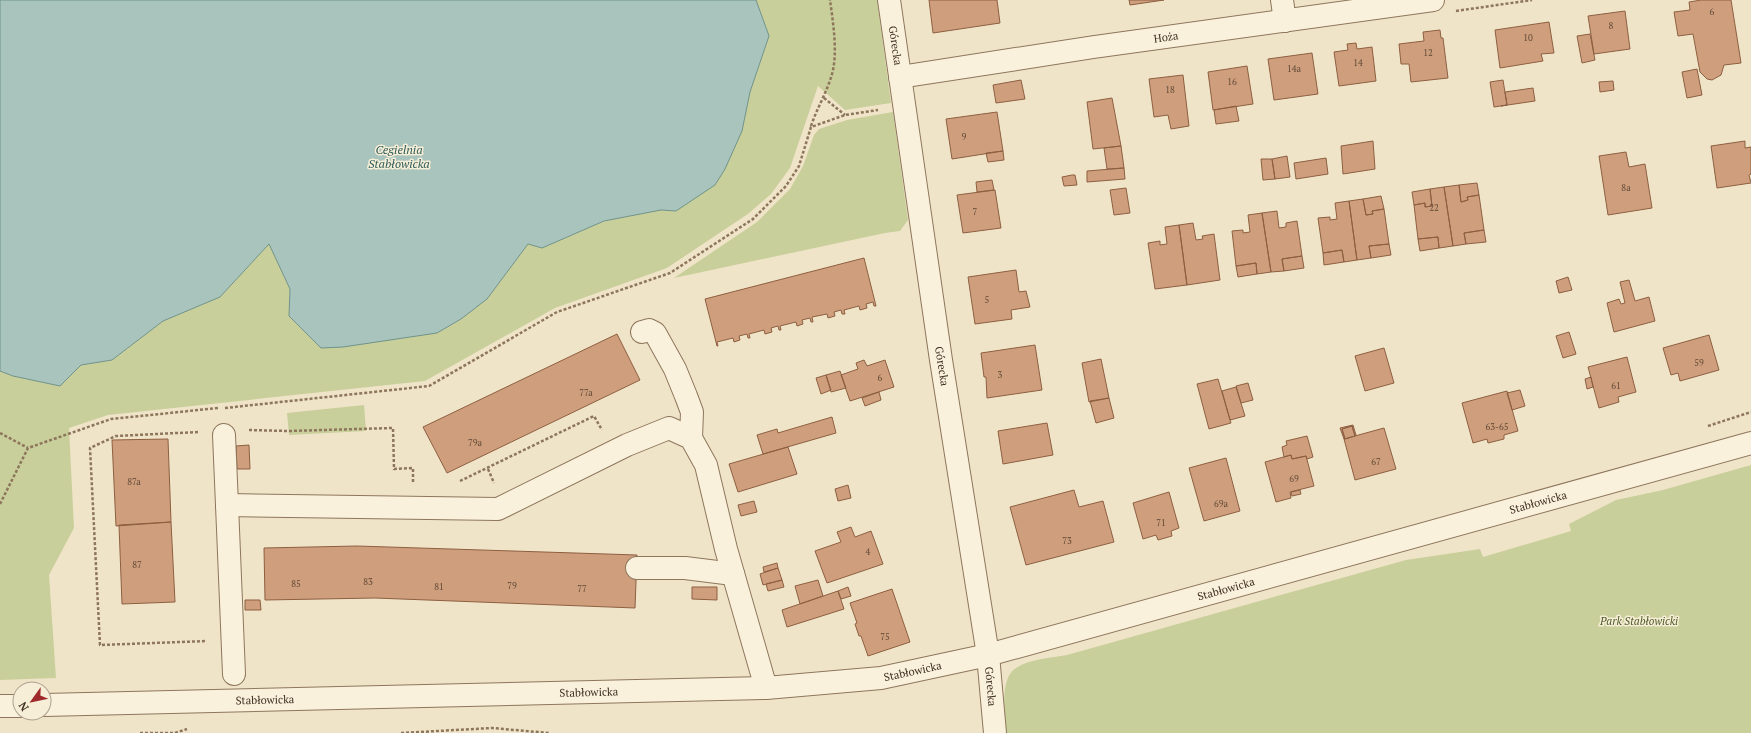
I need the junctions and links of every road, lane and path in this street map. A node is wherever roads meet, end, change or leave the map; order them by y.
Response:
1 (830, 0) edge
2 (889, 0) edge
3 (1433, 0) edge
4 (1283, 10) edge
5 (900, 77) junction
6 (824, 97) junction
7 (904, 106) junction
8 (845, 115) junction
9 (811, 127) junction
10 (642, 332) dead end
11 (0, 433) edge
12 (224, 435) dead end
13 (690, 438) junction
14 (1751, 443) edge
15 (28, 448) junction
16 (0, 504) edge
17 (227, 506) junction
18 (637, 568) dead end
19 (733, 574) junction
20 (988, 655) junction
21 (234, 674) dead end
22 (766, 688) junction
23 (52, 705) edge
24 (0, 706) edge
25 (12, 706) edge
26 (401, 733) edge
27 (549, 733) edge
28 (995, 733) edge

1 - 6 path
2 - 5 street, Górecka
3 - 4 street, Hoża
4 - 5 street, Hoża
5 - 7 street, Górecka
6 - 8 path
6 - 9 path
7 - 8 path
7 - 20 street, Górecka
8 - 9 path
9 - 15 path
10 - 13 street
11 - 15 path
12 - 17 street
13 - 17 street
13 - 19 street
14 - 20 street, Stabłowicka
15 - 16 path
17 - 21 street
18 - 19 street
19 - 22 street
20 - 22 street, Stabłowicka
20 - 28 street, Górecka
22 - 23 street, Stabłowicka
24 - 25 street
26 - 27 path

